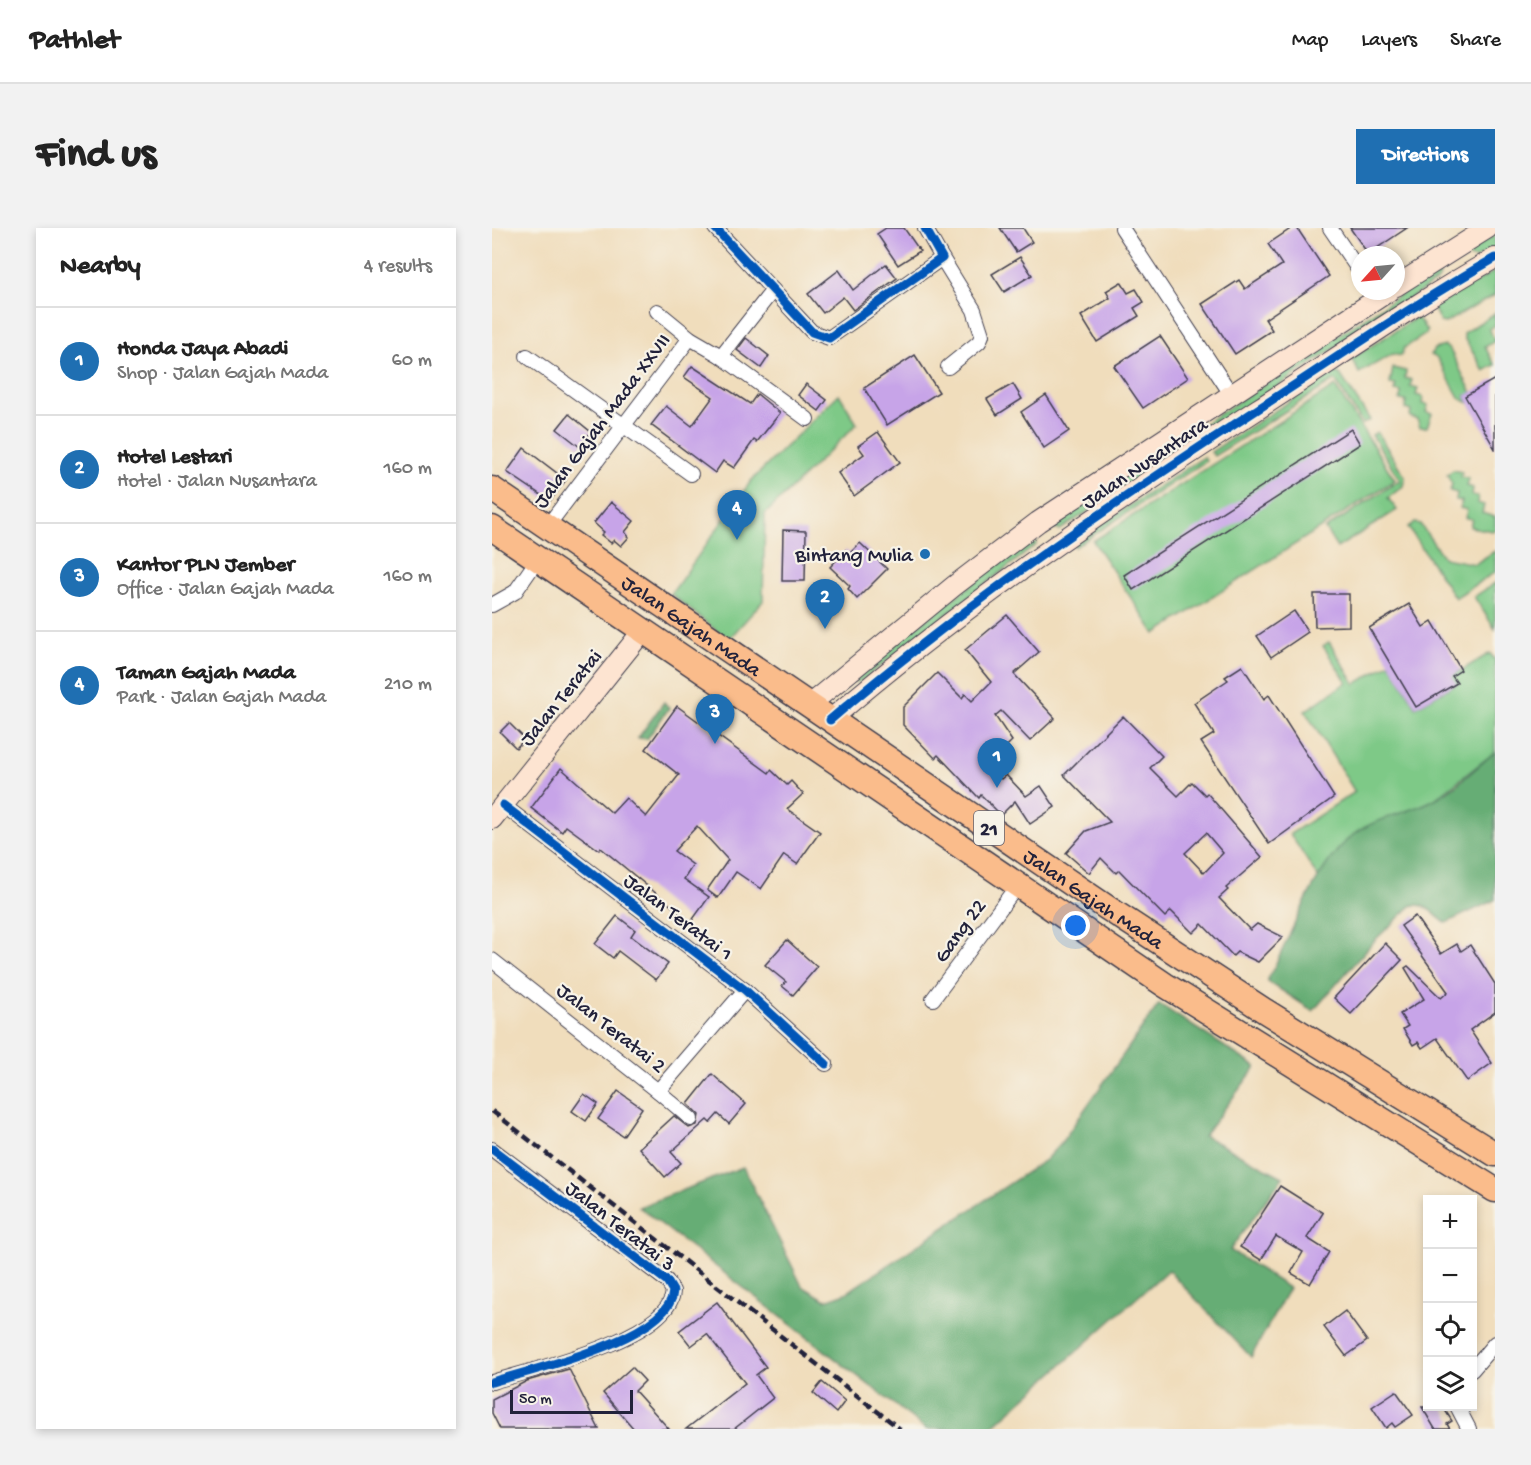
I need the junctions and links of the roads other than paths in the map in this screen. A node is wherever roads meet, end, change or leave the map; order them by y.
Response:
1 (715, 228) edge
2 (925, 228) edge
3 (1122, 228) edge
4 (1330, 228) edge
5 (1488, 228) edge
6 (1444, 256) junction
7 (942, 258) junction
8 (1495, 258) edge
9 (1351, 259) edge
10 (1458, 279) junction
11 (1405, 280) edge
12 (773, 290) junction
13 (1370, 300) edge
14 (657, 310) dead end
15 (690, 338) junction
16 (527, 356) dead end
17 (721, 356) junction
18 (948, 367) dead end
19 (1231, 394) junction
20 (807, 419) dead end
21 (622, 425) junction
22 (691, 474) dead end
23 (492, 489) edge
24 (492, 528) edge
25 (546, 528) junction
26 (538, 559) junction
27 (492, 605) edge
28 (642, 632) junction
29 (809, 705) junction
30 (830, 720) junction
31 (498, 812) edge
32 (1017, 886) junction
33 (492, 960) edge
34 (745, 990) junction
35 (933, 999) dead end
36 (826, 1064) dead end
37 (658, 1091) junction
38 (1425, 1110) junction
39 (691, 1119) dead end
40 (1408, 1137) junction
41 (492, 1149) edge
42 (1495, 1154) edge
43 (1495, 1190) edge
44 (1495, 1343) edge
45 (1477, 1365) edge
46 (492, 1382) edge
47 (1459, 1411) edge
48 (1469, 1429) edge

1 - 12 street
2 - 7 street
3 - 19 street
4 - 9 street
5 - 6 street
6 - 10 street
6 - 11 street
7 - 12 street
7 - 18 street
8 - 10 street, Jalan Nusantara
10 - 30 street, Jalan Nusantara
12 - 17 street
13 - 19 street, Jalan Nusantara
14 - 15 street
15 - 17 street
15 - 21 street, Jalan Gajah Mada XXVII
16 - 21 street
17 - 20 street
19 - 29 street, Jalan Nusantara
21 - 22 street
21 - 25 street, Jalan Gajah Mada XXVII
23 - 25 highway, Jalan Gajah Mada / 21
24 - 26 highway, Jalan Gajah Mada / 21
25 - 29 highway, Jalan Gajah Mada / 21
26 - 27 street
26 - 28 highway, Jalan Gajah Mada / 21
28 - 31 street, Jalan Teratai
28 - 32 highway, Jalan Gajah Mada / 21
29 - 30 highway, Jalan Gajah Mada / 21
30 - 38 highway, Jalan Gajah Mada / 21
31 - 34 street, Jalan Teratai 1
32 - 35 street, Gang 22
32 - 40 highway, Jalan Gajah Mada / 21
33 - 37 street, Jalan Teratai 2
34 - 36 street, Jalan Teratai 1
34 - 37 street, Jalan Teratai 2
37 - 39 street
38 - 40 highway
38 - 42 highway, Jalan Gajah Mada / 21
40 - 43 highway, Jalan Gajah Mada / 21
41 - 46 street, Jalan Teratai 3
44 - 45 street
47 - 48 street

